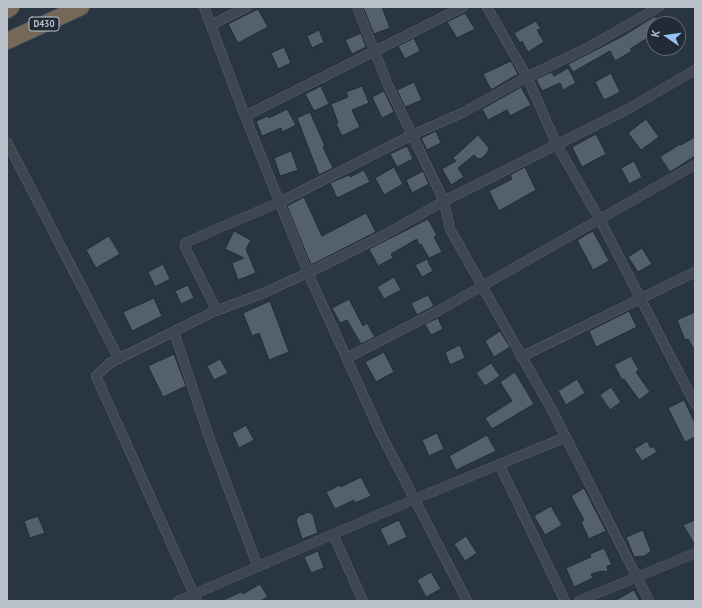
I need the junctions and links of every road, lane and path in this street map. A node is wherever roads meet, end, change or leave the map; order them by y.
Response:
1 (11, 7) edge
2 (81, 7) edge
3 (204, 7) edge
4 (247, 7) edge
5 (357, 7) edge
6 (463, 7) edge
7 (487, 7) edge
8 (659, 7) edge
9 (7, 10) edge
10 (211, 25) junction
11 (7, 41) edge
12 (374, 51) junction
13 (695, 70) edge
14 (527, 77) junction
15 (245, 116) junction
16 (412, 135) junction
17 (7, 142) edge
18 (557, 144) junction
19 (695, 165) edge
20 (444, 201) junction
21 (280, 202) junction
22 (600, 220) junction
23 (695, 272) edge
24 (308, 273) junction
25 (482, 287) junction
26 (640, 298) junction
27 (217, 311) junction
28 (174, 332) junction
29 (347, 358) junction
30 (521, 358) junction
31 (118, 359) junction
32 (692, 390) edge
33 (695, 404) edge
34 (566, 437) junction
35 (499, 464) junction
36 (415, 499) junction
37 (332, 534) junction
38 (695, 553) edge
39 (258, 567) junction
40 (636, 576) junction
41 (195, 598) edge
42 (360, 600) edge
43 (178, 601) edge
44 (467, 601) edge
45 (565, 601) edge
46 (579, 601) edge
47 (650, 601) edge

1 - 9 highway
2 - 11 highway, D430
3 - 10 street
4 - 10 street
5 - 12 street
6 - 12 street
7 - 14 street
8 - 14 street
10 - 15 street
12 - 15 street
12 - 16 street
13 - 18 street
14 - 16 street
14 - 18 street
15 - 21 street
16 - 20 street
16 - 21 street
17 - 31 street
18 - 20 street
18 - 22 street
19 - 22 street
20 - 24 street
20 - 25 street
21 - 24 street
21 - 27 street
22 - 25 street
22 - 26 street
23 - 26 street
24 - 27 street
24 - 29 street
25 - 29 street
25 - 30 street
26 - 30 street
26 - 32 street
27 - 28 street
28 - 31 street
28 - 39 street
29 - 36 street
30 - 34 street
31 - 41 street
32 - 33 street
34 - 35 street
34 - 40 street
35 - 36 street
35 - 45 street
36 - 37 street
36 - 44 street
37 - 39 street
37 - 42 street
38 - 40 street
39 - 41 street
40 - 46 street
40 - 47 street
41 - 43 street

